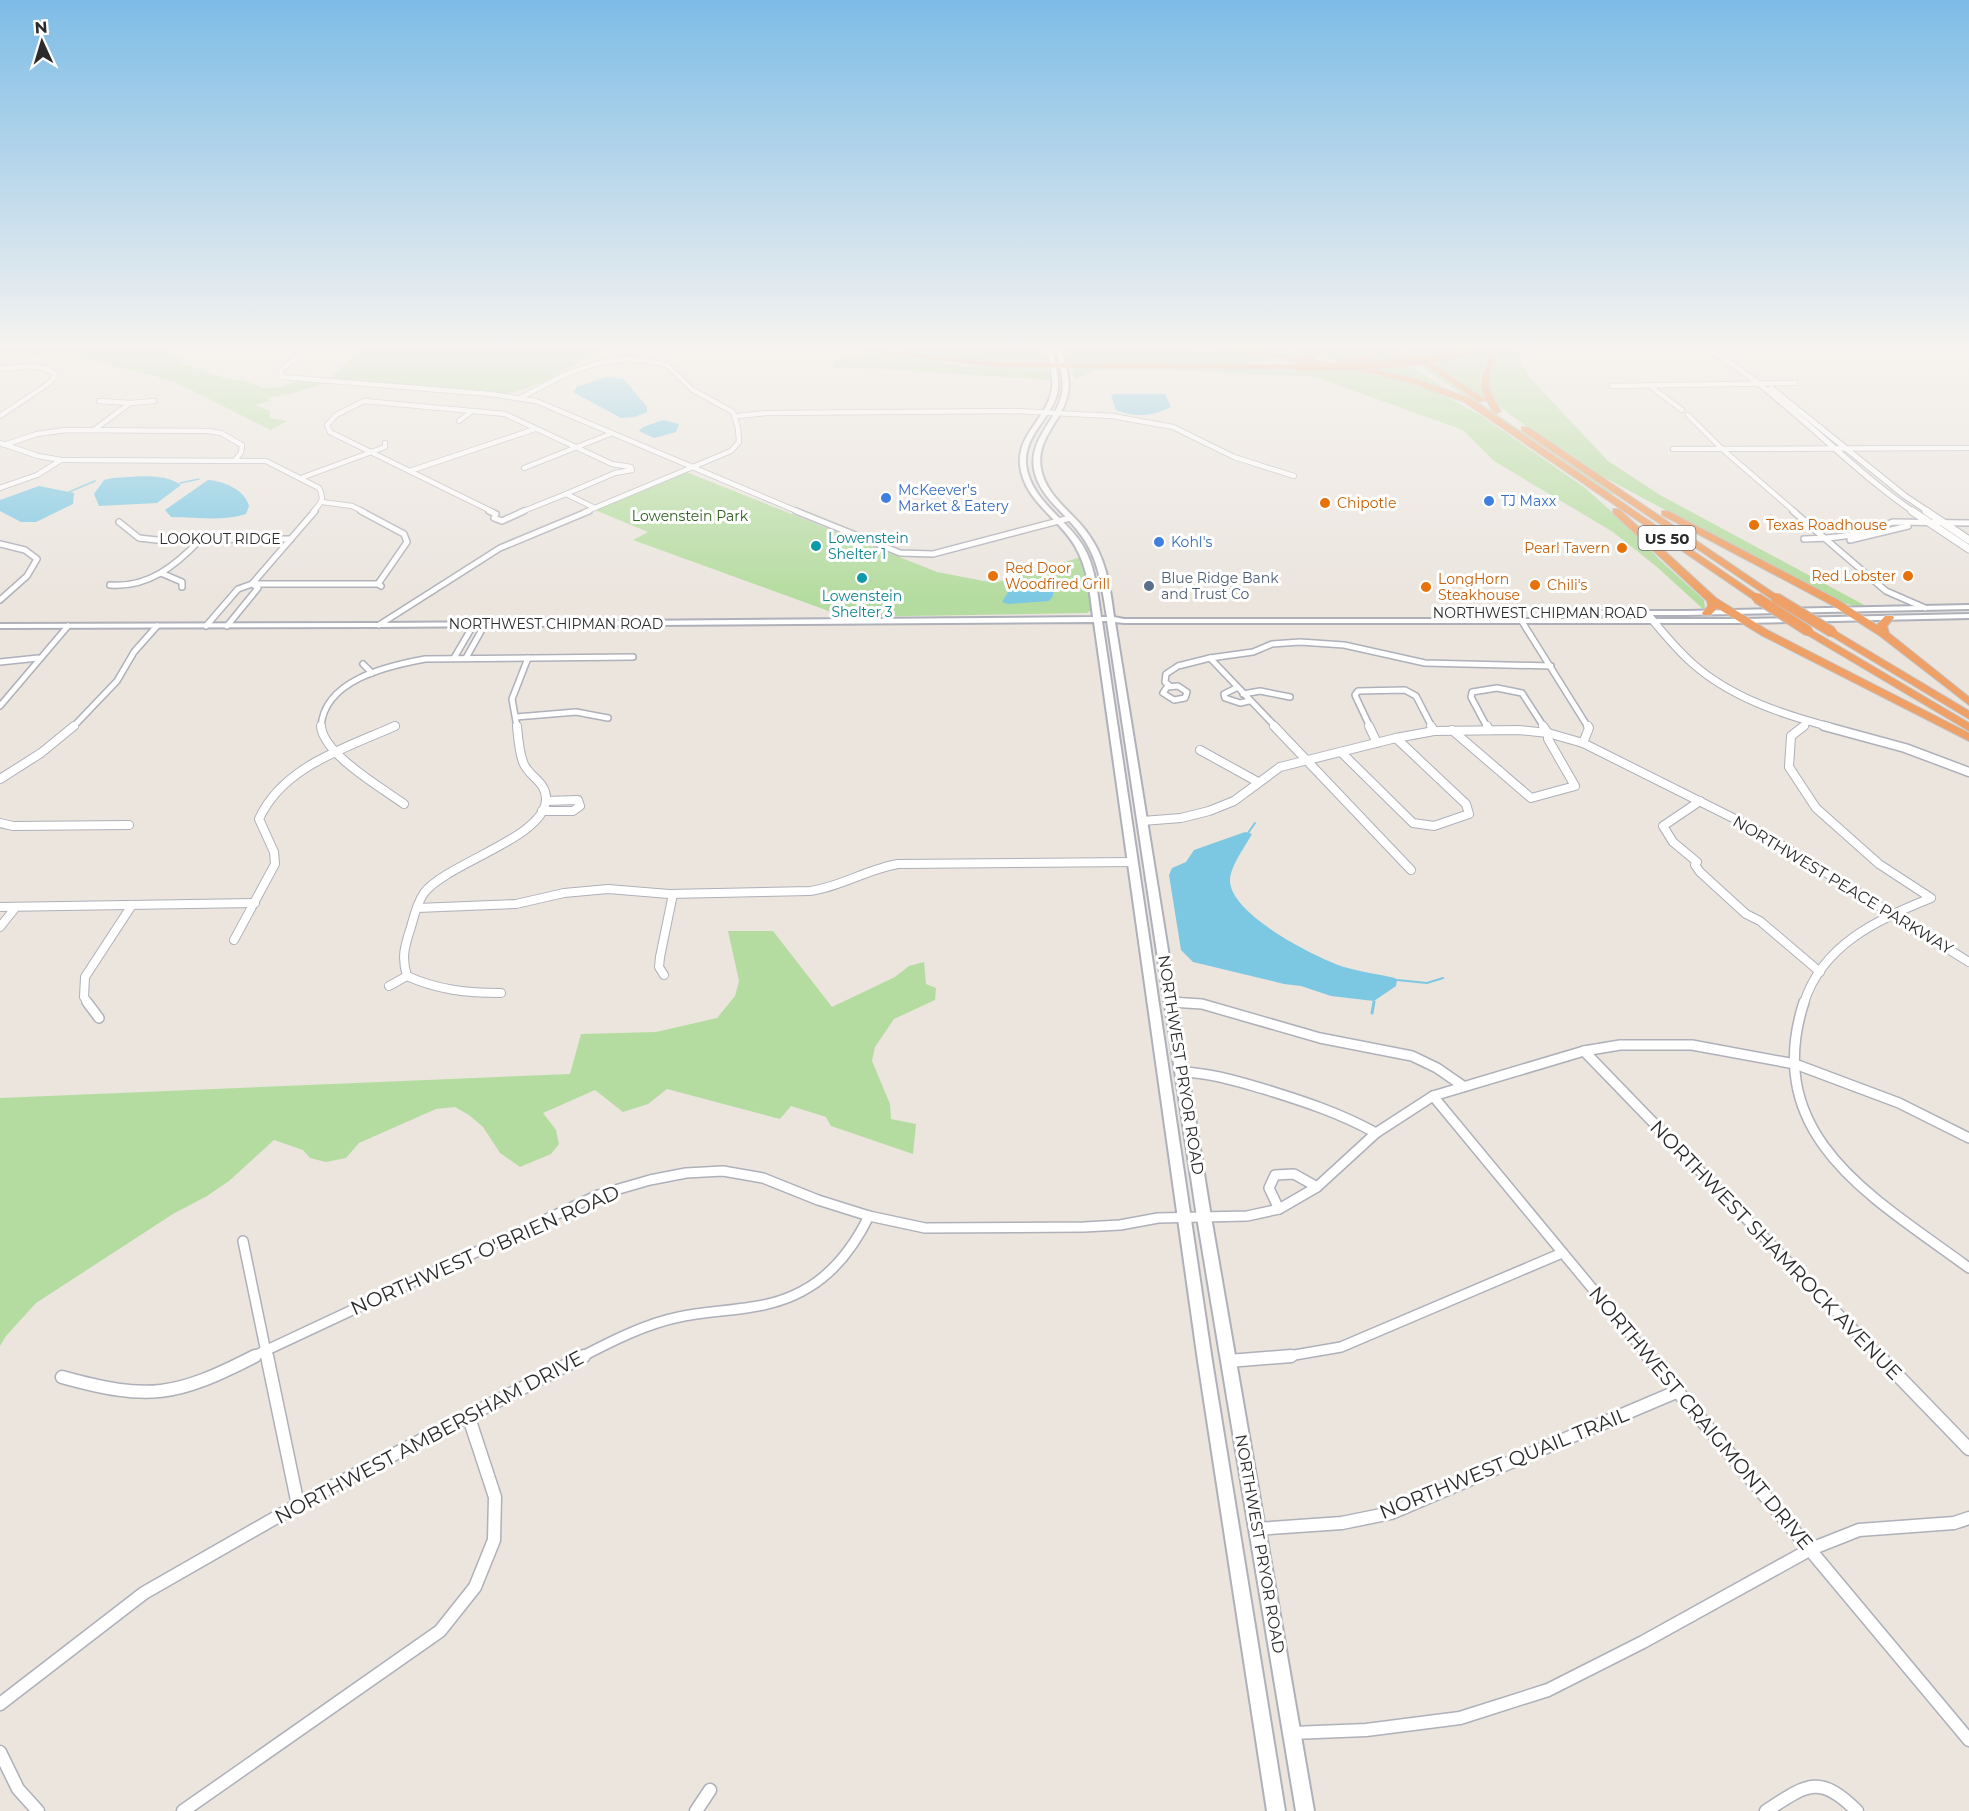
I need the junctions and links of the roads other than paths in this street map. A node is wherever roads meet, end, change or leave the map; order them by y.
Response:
1 (327, 429) edge
2 (535, 429) joint
3 (598, 429) edge
4 (739, 429) edge
5 (1044, 429) edge
6 (1178, 429) edge
7 (1508, 429) edge
8 (1524, 429) edge
9 (1702, 429) edge
10 (1811, 429) edge
11 (1821, 429) edge
12 (94, 430) joint
13 (610, 434) junction
14 (385, 443) dead end
15 (2, 444) edge
16 (1845, 446) junction
17 (1969, 446) edge
18 (1832, 447) junction
19 (576, 448) junction
20 (1721, 448) junction
21 (1673, 449) dead end
22 (371, 452) junction
23 (61, 460) junction
24 (235, 460) junction
25 (524, 468) dead end
26 (690, 468) junction
27 (410, 471) junction
28 (1294, 476) dead end
29 (1577, 476) junction
30 (301, 478) junction
31 (1612, 487) junction
32 (0, 488) edge
33 (566, 494) junction
34 (322, 502) junction
35 (595, 508) junction
36 (1063, 519) junction
37 (119, 522) dead end
38 (1930, 523) junction
39 (1943, 523) junction
40 (1969, 524) edge
41 (1828, 538) junction
42 (291, 539) junction
43 (1804, 539) dead end
44 (200, 540) junction
45 (1969, 540) edge
46 (0, 544) edge
47 (1969, 549) edge
48 (161, 573) junction
49 (252, 584) junction
50 (110, 585) dead end
51 (182, 587) dead end
52 (3, 594) edge
53 (0, 600) edge
54 (1712, 600) junction
55 (1834, 602) junction
56 (1969, 607) edge
57 (1925, 608) junction
58 (1845, 610) junction
59 (1646, 611) junction
60 (1540, 613) junction
61 (1707, 613) junction
62 (1268, 614) junction
63 (1863, 614) junction
64 (1969, 616) edge
65 (1728, 617) junction
66 (1888, 618) junction
67 (1105, 619) junction
68 (1244, 620) junction
69 (1521, 620) junction
70 (1653, 620) junction
71 (1745, 621) junction
72 (474, 624) junction
73 (485, 624) junction
74 (379, 625) junction
75 (0, 626) edge
76 (68, 626) junction
77 (157, 626) junction
78 (206, 626) junction
79 (227, 626) junction
80 (1759, 630) junction
81 (1884, 634) junction
82 (633, 657) dead end
83 (38, 658) junction
84 (454, 658) junction
85 (466, 658) junction
86 (528, 658) junction
87 (1209, 658) junction
88 (0, 662) edge
89 (363, 664) dead end
90 (1551, 666) junction
91 (372, 673) junction
92 (1170, 686) dead end
93 (1236, 688) junction
94 (1243, 694) junction
95 (1290, 697) dead end
96 (1249, 700) junction
97 (1969, 702) edge
98 (0, 706) edge
99 (1969, 716) edge
100 (516, 717) junction
101 (608, 718) dead end
102 (1808, 722) junction
103 (395, 726) dead end
104 (1969, 728) edge
105 (1452, 730) junction
106 (1489, 730) junction
107 (1434, 731) junction
108 (1548, 733) junction
109 (1396, 738) junction
110 (1969, 738) edge
111 (1377, 743) junction
112 (1583, 743) junction
113 (1200, 750) dead end
114 (1341, 752) junction
115 (338, 753) junction
116 (1306, 760) junction
117 (1117, 762) junction
118 (1969, 772) edge
119 (0, 779) edge
120 (1258, 782) junction
121 (1138, 797) junction
122 (546, 801) junction
123 (1700, 801) junction
124 (404, 804) dead end
125 (542, 811) junction
126 (1142, 821) junction
127 (0, 823) edge
128 (129, 825) dead end
129 (1132, 862) junction
130 (1411, 870) dead end
131 (673, 894) junction
132 (255, 903) junction
133 (132, 905) junction
134 (0, 907) edge
135 (16, 907) junction
136 (417, 908) junction
137 (1892, 914) junction
138 (0, 927) edge
139 (234, 940) dead end
140 (1969, 962) edge
141 (1820, 972) junction
142 (664, 975) dead end
143 (407, 976) junction
144 (389, 986) dead end
145 (501, 993) dead end
146 (1170, 1002) junction
147 (99, 1018) dead end
148 (1584, 1051) junction
149 (1796, 1064) junction
150 (1182, 1072) junction
151 (1462, 1086) junction
152 (1433, 1096) junction
153 (1376, 1133) junction
154 (1969, 1138) edge
155 (1317, 1186) junction
156 (1279, 1209) junction
157 (869, 1216) junction
158 (1184, 1216) junction
159 (1204, 1217) junction
160 (243, 1241) dead end
161 (1562, 1253) junction
162 (1969, 1268) edge
163 (266, 1350) junction
164 (1228, 1361) junction
165 (62, 1377) dead end
166 (1677, 1392) junction
167 (469, 1418) junction
168 (1969, 1449) edge
169 (298, 1505) junction
170 (1969, 1518) edge
171 (1257, 1529) junction
172 (1811, 1549) junction
173 (0, 1704) edge
174 (1292, 1733) junction
175 (1969, 1740) edge
176 (0, 1752) edge
177 (710, 1790) dead end
178 (38, 1811) edge
179 (183, 1811) edge
180 (696, 1811) edge
181 (1276, 1811) edge
182 (1305, 1811) edge
183 (1766, 1811) edge
184 (1857, 1811) edge

1 - 22 street
2 - 19 street
2 - 27 street
3 - 13 street
4 - 26 street
5 - 36 main road, NORTHWEST PRYOR ROAD
6 - 28 street
7 - 29 highway, US 50
8 - 31 highway, US 50
9 - 20 street
10 - 18 street
11 - 16 street
12 - 15 street
12 - 24 street
13 - 19 street
13 - 26 street
14 - 22 street
15 - 23 street
16 - 17 street
16 - 18 street
16 - 39 street
18 - 20 street
18 - 38 street
19 - 25 street
19 - 33 street
20 - 21 street
20 - 41 street
22 - 27 street
22 - 30 street
23 - 24 street
23 - 32 street
24 - 30 street
26 - 35 street
26 - 36 street
27 - 33 street
29 - 54 highway
29 - 104 highway, US 50, bridge
30 - 34 street
31 - 55 highway
31 - 99 highway, US 50, bridge
33 - 35 street
34 - 42 street
34 - 49 street
35 - 74 street
36 - 67 main road, NORTHWEST PRYOR ROAD
37 - 44 street, LOOKOUT RIDGE
38 - 39 street
38 - 41 street
38 - 47 street
39 - 40 street
39 - 45 street
41 - 43 street
41 - 57 street
42 - 44 street, LOOKOUT RIDGE
42 - 49 street
44 - 48 street
46 - 52 street
48 - 50 street
48 - 51 street
49 - 78 street
49 - 79 street
52 - 53 street
54 - 61 highway
54 - 65 highway
55 - 58 highway
55 - 63 highway
56 - 57 main road
57 - 63 main road
58 - 63 highway
58 - 65 main road, NORTHWEST CHIPMAN ROAD
59 - 60 main road, NORTHWEST CHIPMAN ROAD
59 - 61 main road, NORTHWEST CHIPMAN ROAD
59 - 70 street
60 - 62 main road, NORTHWEST CHIPMAN ROAD
60 - 69 main road
61 - 65 main road, NORTHWEST CHIPMAN ROAD
62 - 67 main road, NORTHWEST CHIPMAN ROAD
62 - 68 main road
63 - 66 main road
63 - 71 main road
63 - 81 highway
64 - 66 main road
65 - 70 main road, NORTHWEST CHIPMAN ROAD
65 - 71 highway
65 - 80 highway
66 - 81 highway
67 - 68 main road, NORTHWEST CHIPMAN ROAD
67 - 73 main road, NORTHWEST CHIPMAN ROAD
67 - 117 main road, NORTHWEST PRYOR ROAD
67 - 121 main road, NORTHWEST PRYOR ROAD
68 - 69 main road, NORTHWEST CHIPMAN ROAD
69 - 70 main road, NORTHWEST CHIPMAN ROAD
69 - 90 street
70 - 102 street
71 - 80 highway
72 - 73 main road, NORTHWEST CHIPMAN ROAD
72 - 74 main road, NORTHWEST CHIPMAN ROAD
72 - 84 street
73 - 85 street
74 - 79 main road, NORTHWEST CHIPMAN ROAD
75 - 76 main road, NORTHWEST CHIPMAN ROAD
76 - 77 main road, NORTHWEST CHIPMAN ROAD
76 - 83 street
77 - 78 main road, NORTHWEST CHIPMAN ROAD
77 - 119 street
78 - 79 main road, NORTHWEST CHIPMAN ROAD
80 - 110 highway
81 - 97 highway
82 - 86 street
83 - 88 street
83 - 98 street
84 - 85 street
84 - 91 street
85 - 86 street
86 - 100 street
87 - 90 street
87 - 92 street
87 - 93 street
89 - 91 street
90 - 112 street
91 - 115 street
93 - 94 street
93 - 96 street
94 - 95 street
94 - 96 street
96 - 116 street
100 - 101 street
100 - 122 street
102 - 118 street
102 - 137 street
103 - 115 street
105 - 106 street, NORTHWEST PEACE PARKWAY
105 - 107 street, NORTHWEST PEACE PARKWAY
105 - 108 street
106 - 108 street, NORTHWEST PEACE PARKWAY
106 - 108 street
107 - 109 street, NORTHWEST PEACE PARKWAY
107 - 111 street
108 - 112 street, NORTHWEST PEACE PARKWAY
109 - 111 street, NORTHWEST PEACE PARKWAY
109 - 114 street
111 - 114 street, NORTHWEST PEACE PARKWAY
112 - 123 street, NORTHWEST PEACE PARKWAY
113 - 120 street
114 - 116 street, NORTHWEST PEACE PARKWAY
115 - 124 street
115 - 132 street
116 - 120 street, NORTHWEST PEACE PARKWAY
116 - 130 street
117 - 121 main road
117 - 129 main road, NORTHWEST PRYOR ROAD
120 - 126 street, NORTHWEST PEACE PARKWAY
121 - 126 main road, NORTHWEST PRYOR ROAD
122 - 125 street
122 - 125 street
123 - 137 street, NORTHWEST PEACE PARKWAY
123 - 141 street
125 - 136 street
126 - 146 main road, NORTHWEST PRYOR ROAD
127 - 128 street
129 - 131 street
129 - 158 main road, NORTHWEST PRYOR ROAD
131 - 136 street
131 - 142 street
132 - 133 street
132 - 139 street
133 - 135 street
133 - 147 street
134 - 135 street
135 - 138 street
136 - 143 street
137 - 140 street, NORTHWEST PEACE PARKWAY
137 - 141 street
141 - 149 street
143 - 144 street
143 - 145 street
146 - 150 main road, NORTHWEST PRYOR ROAD
146 - 151 street
148 - 149 street, NORTHWEST O'BRIEN ROAD
148 - 151 street, NORTHWEST O'BRIEN ROAD
148 - 168 street, NORTHWEST SHAMROCK AVENUE
149 - 154 street, NORTHWEST O'BRIEN ROAD
149 - 162 street
150 - 153 street
150 - 159 main road, NORTHWEST PRYOR ROAD
151 - 152 street, NORTHWEST O'BRIEN ROAD
152 - 153 street, NORTHWEST O'BRIEN ROAD
152 - 161 street, NORTHWEST CRAIGMONT DRIVE
153 - 155 street, NORTHWEST O'BRIEN ROAD
155 - 156 street, NORTHWEST O'BRIEN ROAD
155 - 156 street
156 - 159 street, NORTHWEST O'BRIEN ROAD
157 - 158 street, NORTHWEST O'BRIEN ROAD
157 - 163 street, NORTHWEST O'BRIEN ROAD
157 - 167 street, NORTHWEST AMBERSHAM DRIVE
158 - 159 street, NORTHWEST O'BRIEN ROAD
158 - 181 main road, NORTHWEST PRYOR ROAD
159 - 164 main road, NORTHWEST PRYOR ROAD
160 - 163 street
161 - 164 street
161 - 166 street, NORTHWEST CRAIGMONT DRIVE
163 - 165 street, NORTHWEST O'BRIEN ROAD
163 - 169 street
164 - 171 main road, NORTHWEST PRYOR ROAD
166 - 171 street, NORTHWEST QUAIL TRAIL
166 - 172 street, NORTHWEST CRAIGMONT DRIVE
167 - 169 street, NORTHWEST AMBERSHAM DRIVE
167 - 179 street
169 - 173 street, NORTHWEST AMBERSHAM DRIVE
170 - 172 street
171 - 174 main road, NORTHWEST PRYOR ROAD
172 - 174 street
172 - 175 street, NORTHWEST CRAIGMONT DRIVE
174 - 182 main road, NORTHWEST PRYOR ROAD
176 - 178 street
177 - 180 street
183 - 184 street

